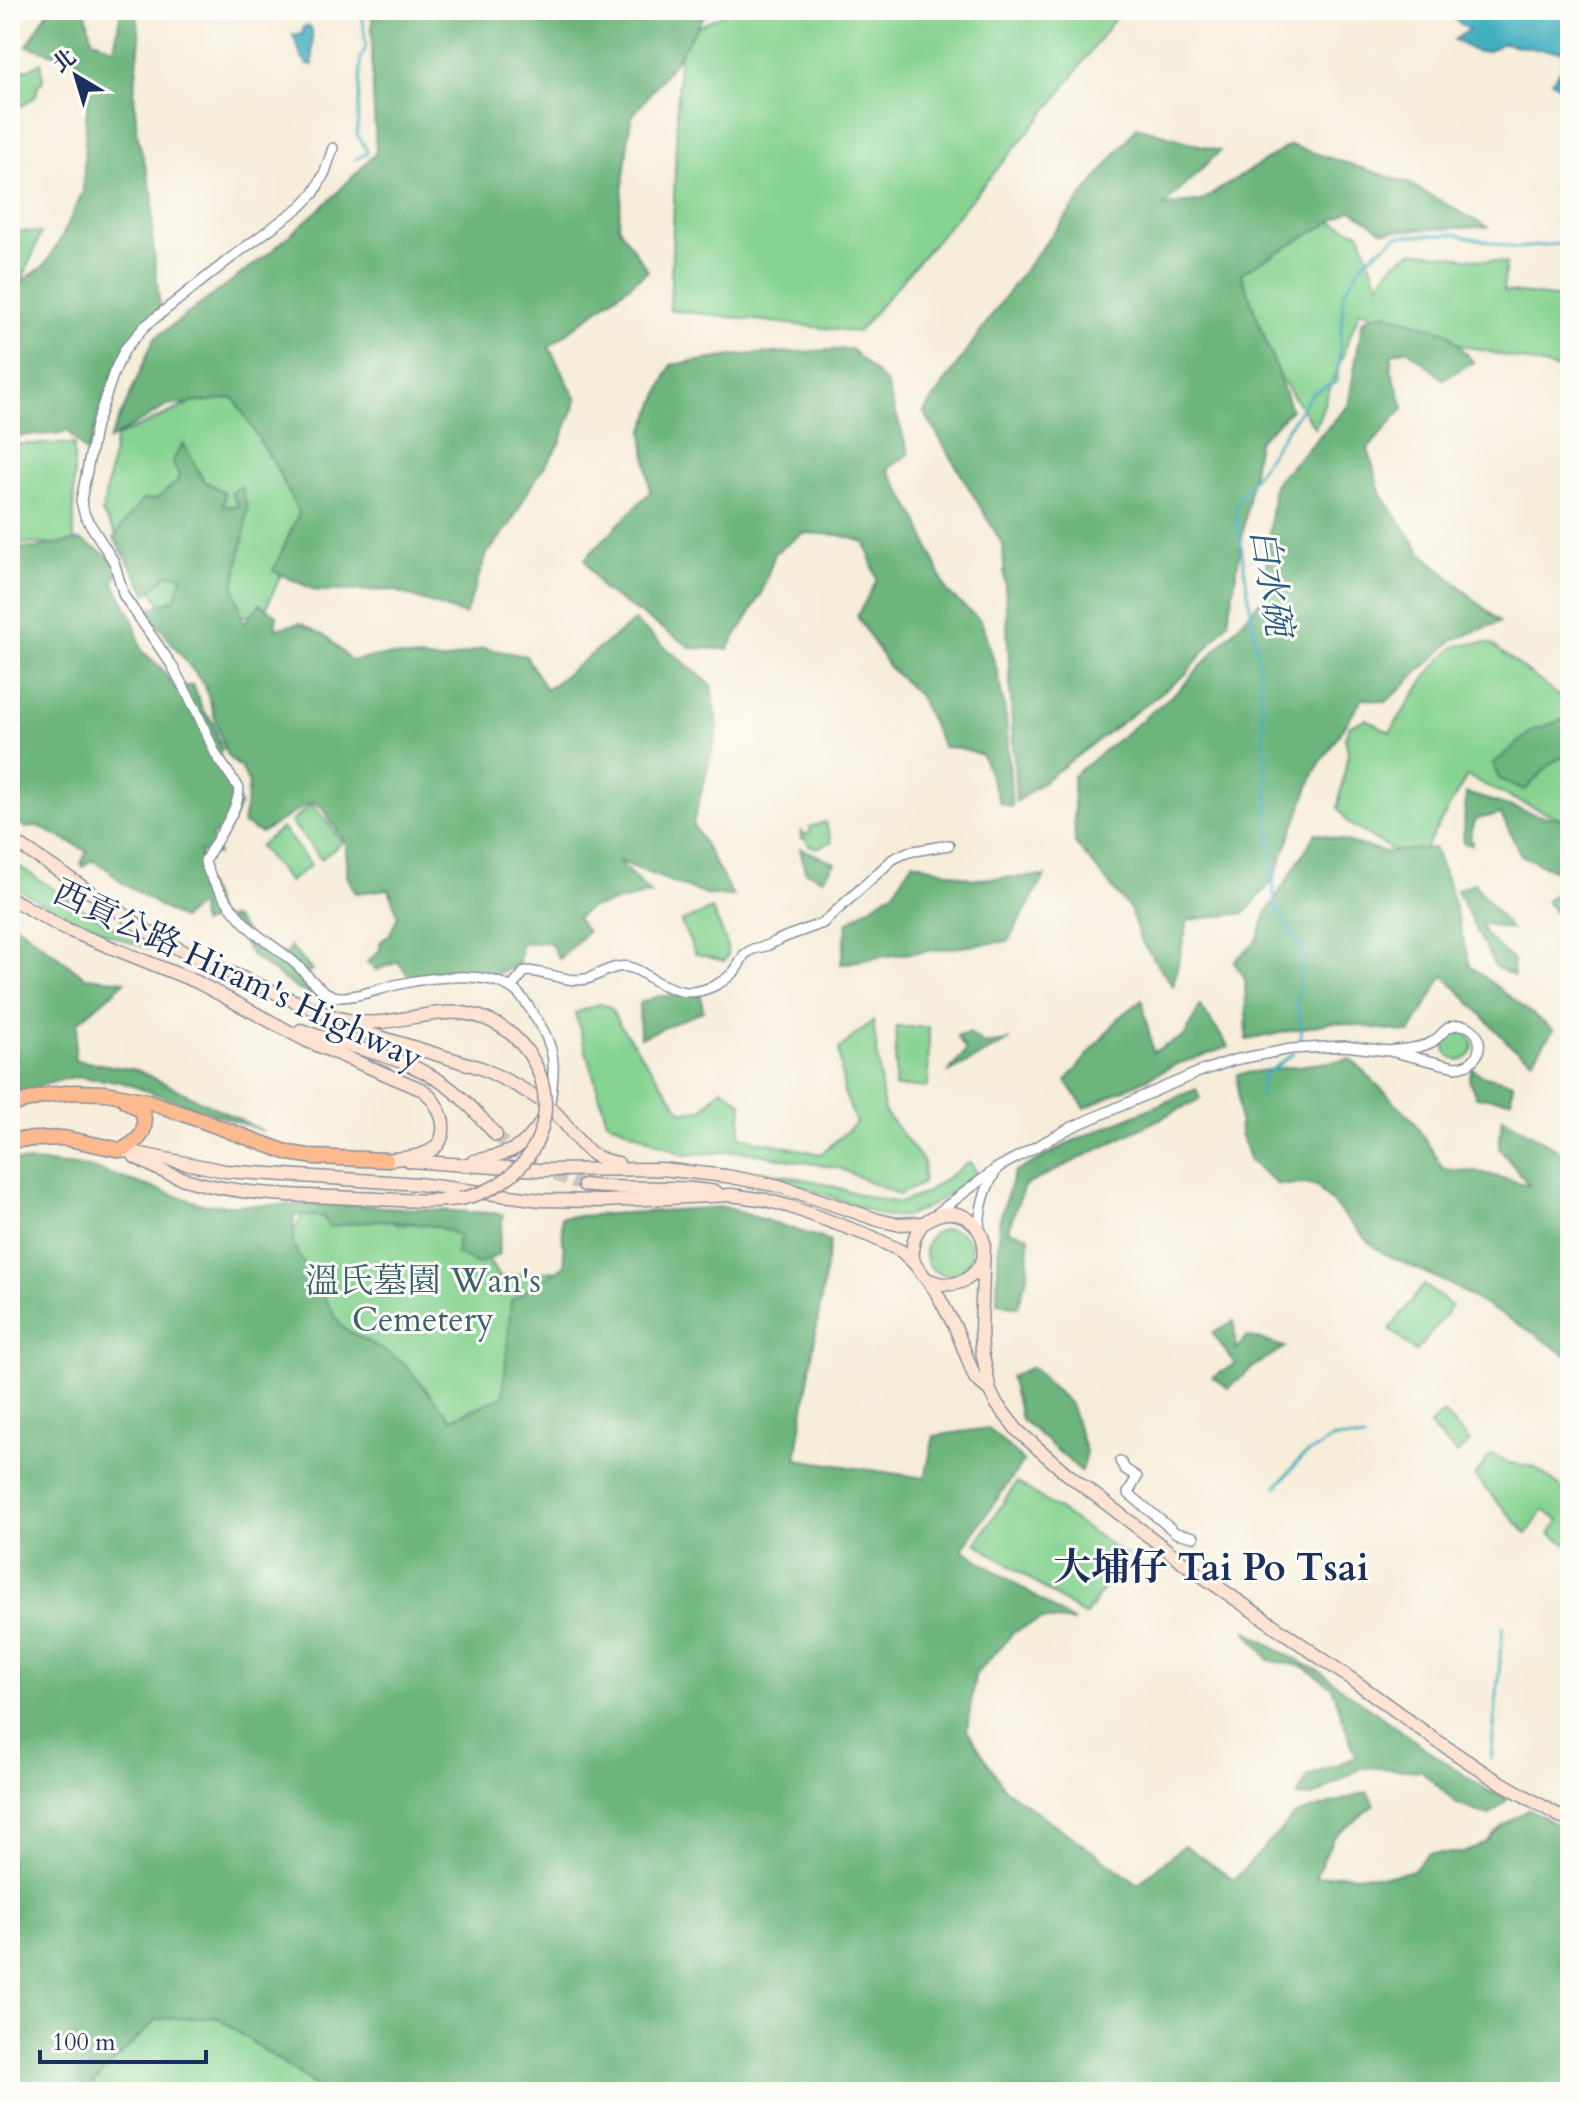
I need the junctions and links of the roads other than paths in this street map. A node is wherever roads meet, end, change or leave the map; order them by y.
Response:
1 (333, 148) dead end
2 (10, 839) edge
3 (949, 845) dead end
4 (10, 851) edge
5 (37, 857) junction
6 (10, 896) edge
7 (511, 988) junction
8 (239, 1003) junction
9 (309, 1009) junction
10 (1444, 1031) junction
11 (1389, 1051) junction
12 (1448, 1064) junction
13 (106, 1093) junction
14 (10, 1105) edge
15 (549, 1107) junction
16 (496, 1135) tunnel mouth
17 (10, 1140) edge
18 (121, 1150) junction
19 (386, 1160) junction
20 (459, 1164) junction
21 (997, 1168) junction
22 (661, 1169) junction
23 (584, 1185) tunnel mouth
24 (731, 1195) junction
25 (927, 1220) junction
26 (979, 1230) junction
27 (984, 1250) junction
28 (914, 1263) junction
29 (927, 1279) junction
30 (990, 1391) junction
31 (1120, 1461) dead end
32 (1194, 1537) dead end
33 (1570, 1822) edge

1 - 7 street
2 - 5 main road, 西貢公路 Hiram's Highway
3 - 7 street
4 - 5 main road
5 - 9 main road, 西貢公路 Hiram's Highway
6 - 8 main road, 西貢公路 Hiram's Highway
7 - 15 street
8 - 16 main road
8 - 19 main road, 西貢公路 Hiram's Highway
9 - 15 main road
9 - 18 main road, 西貢公路 Hiram's Highway, bridge
10 - 11 street
10 - 12 street
10 - 12 street
11 - 12 street
11 - 21 street
13 - 14 main road
13 - 18 main road
13 - 19 main road
15 - 20 main road
15 - 22 main road
17 - 18 main road
18 - 24 main road
19 - 20 main road
20 - 22 main road
21 - 25 street
21 - 26 street
22 - 25 main road
23 - 24 main road
24 - 28 main road
25 - 26 main road
25 - 28 main road
26 - 27 main road
27 - 29 main road
27 - 30 main road
28 - 29 main road
29 - 30 main road
30 - 33 main road
31 - 32 street

